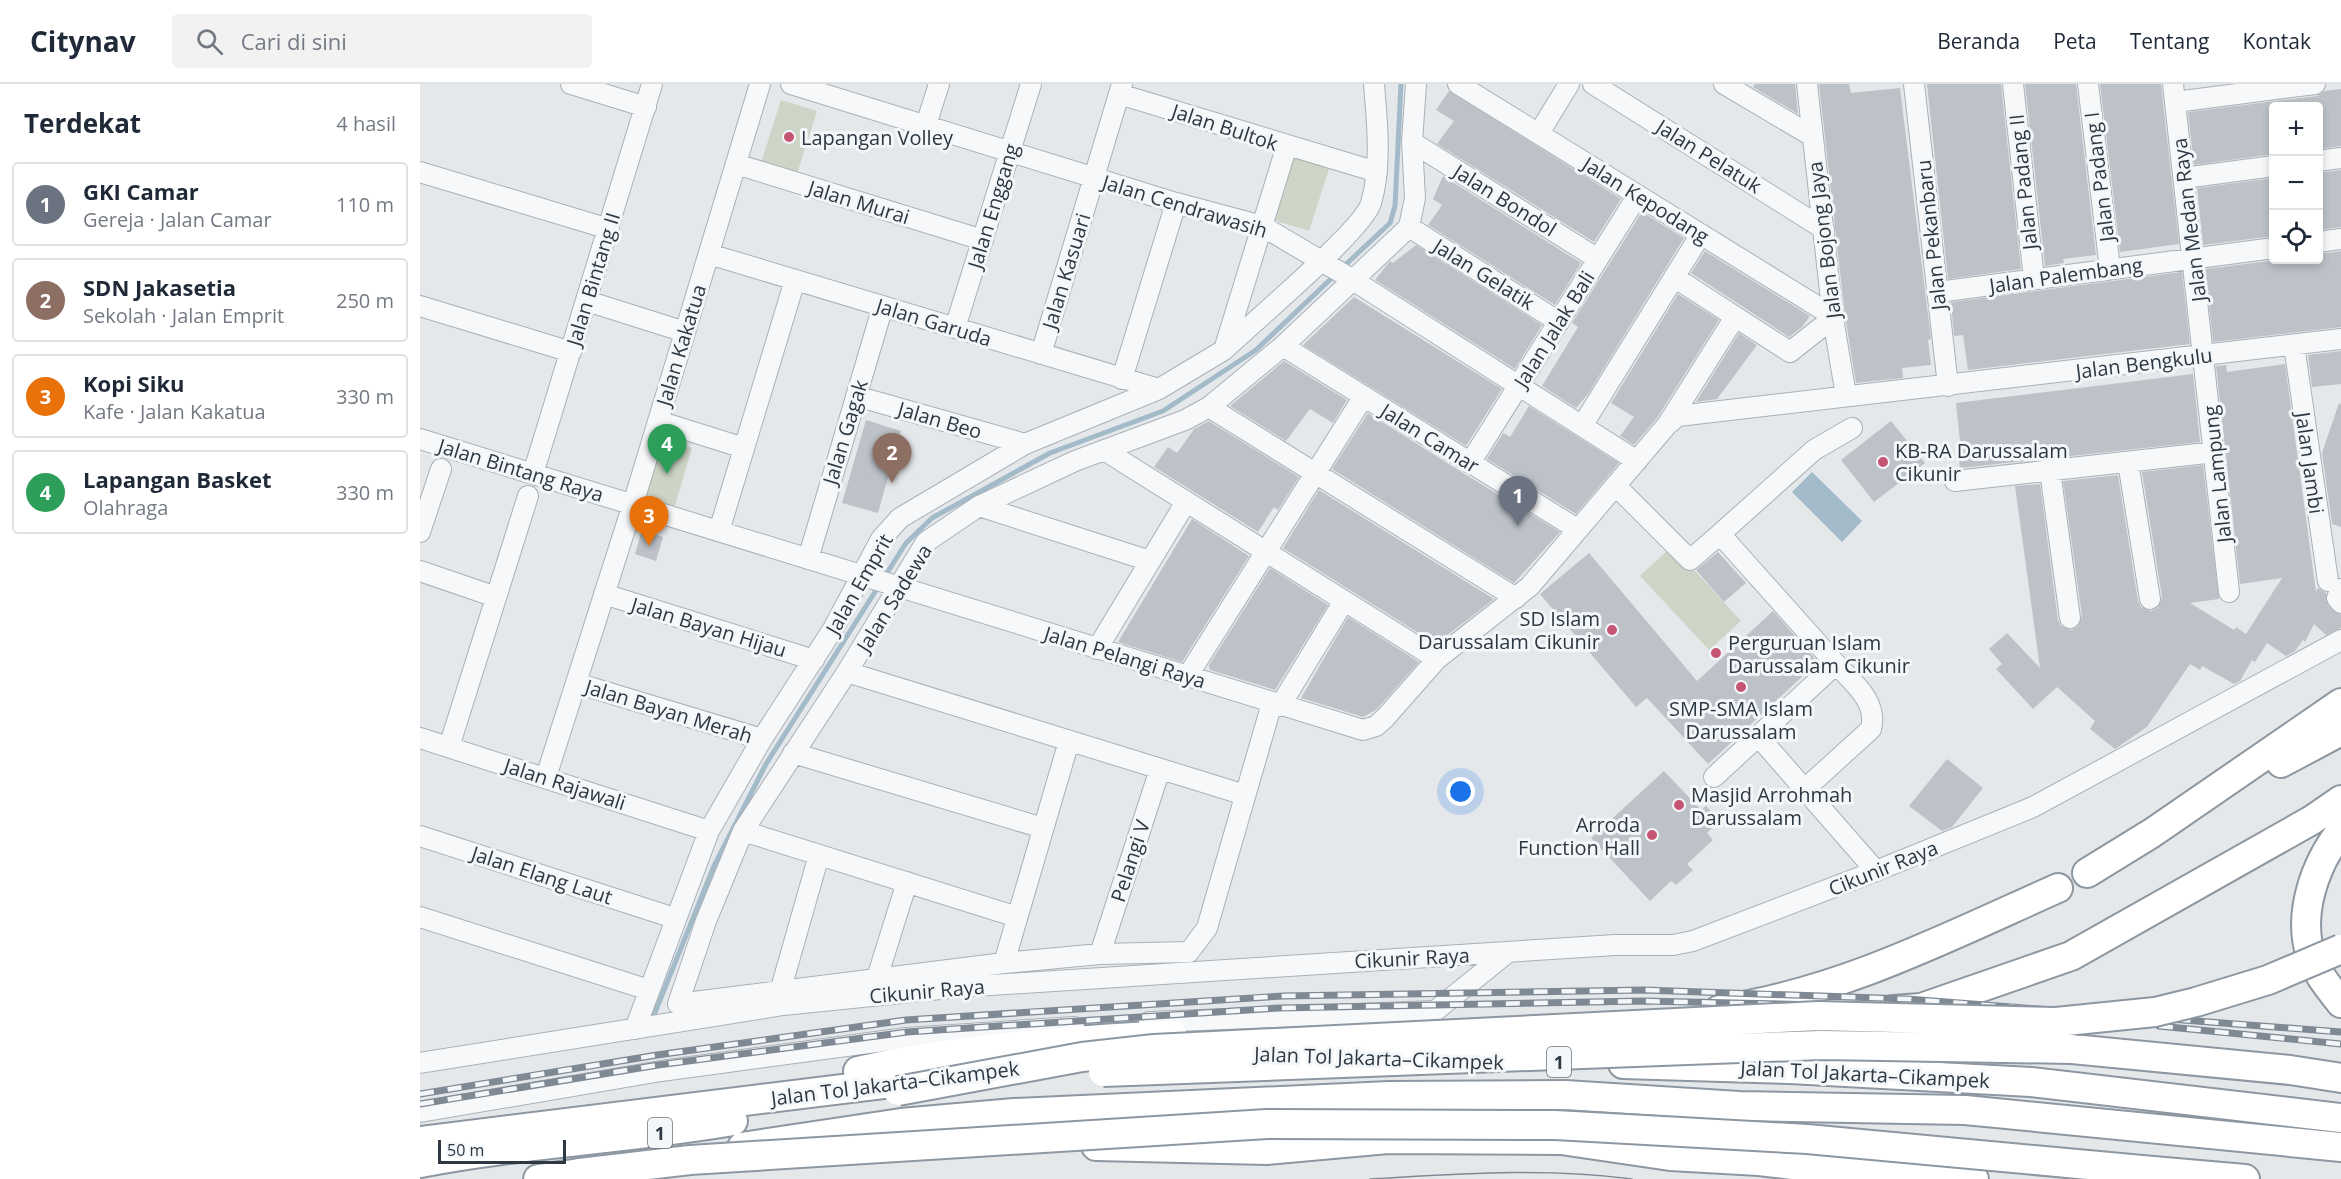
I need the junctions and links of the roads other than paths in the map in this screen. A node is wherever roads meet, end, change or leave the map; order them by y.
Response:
1 (571, 84) edge
2 (652, 84) edge
3 (760, 84) edge
4 (791, 84) edge
5 (939, 84) edge
6 (1031, 84) edge
7 (1374, 84) edge
8 (1416, 84) edge
9 (1458, 84) edge
10 (1569, 84) edge
11 (1593, 84) edge
12 (1724, 84) edge
13 (1807, 84) edge
14 (1914, 84) edge
15 (2013, 84) edge
16 (2088, 84) edge
17 (2315, 84) edge
18 (1121, 89) edge
19 (1484, 90) edge
20 (847, 92) edge
21 (2174, 93) edge
22 (646, 107) junction
23 (926, 125) junction
24 (1539, 134) junction
25 (1812, 136) junction
26 (1412, 142) junction
27 (1287, 145) junction
28 (1010, 152) junction
29 (2341, 158) edge
30 (2323, 160) edge
31 (736, 164) junction
32 (2269, 167) edge
33 (420, 172) edge
34 (1377, 172) junction
35 (1094, 178) junction
36 (2184, 178) junction
37 (1638, 195) junction
38 (1176, 203) junction
39 (1262, 226) junction
40 (1409, 227) junction
41 (609, 229) junction
42 (1824, 229) junction
43 (1701, 234) junction
44 (2341, 239) edge
45 (983, 240) junction
46 (2323, 241) edge
47 (2269, 249) edge
48 (709, 254) junction
49 (1598, 259) junction
50 (2194, 259) junction
51 (2110, 269) junction
52 (1336, 270) junction
53 (1674, 278) junction
54 (2034, 279) junction
55 (795, 280) junction
56 (1938, 292) junction
57 (587, 301) junction
58 (420, 306) edge
59 (884, 306) junction
60 (1735, 317) junction
61 (1833, 317) junction
62 (1559, 322) junction
63 (956, 328) junction
64 (686, 332) junction
65 (2341, 339) edge
66 (2294, 345) junction
67 (1283, 346) junction
68 (1224, 350) junction
69 (571, 352) junction
70 (1041, 354) junction
71 (2204, 356) junction
72 (1122, 379) junction
73 (1518, 386) junction
74 (1948, 386) junction
75 (1159, 390) junction
76 (856, 396) junction
77 (1364, 396) junction
78 (1846, 396) junction
79 (1209, 407) junction
80 (658, 421) junction
81 (1667, 424) junction
82 (1582, 426) junction
83 (1852, 428) dead end
84 (420, 439) edge
85 (1025, 444) junction
86 (744, 448) junction
87 (1104, 450) junction
88 (2215, 452) junction
89 (1637, 461) junction
90 (2128, 462) junction
91 (1470, 463) junction
92 (441, 469) dead end
93 (2050, 471) junction
94 (533, 474) junction
95 (1315, 474) junction
96 (1955, 481) dead end
97 (1616, 486) junction
98 (528, 496) dead end
99 (1186, 502) junction
100 (633, 504) junction
101 (979, 506) junction
102 (1577, 529) junction
103 (719, 531) junction
104 (420, 532) edge
105 (1720, 534) junction
106 (1266, 551) junction
107 (808, 559) junction
108 (1150, 561) junction
109 (420, 571) edge
110 (865, 577) junction
111 (2335, 585) edge
112 (898, 587) junction
113 (2229, 592) dead end
114 (604, 594) junction
115 (496, 597) junction
116 (1516, 598) junction
117 (2150, 599) dead end
118 (1344, 601) junction
119 (2341, 603) edge
120 (2070, 618) dead end
121 (2341, 640) edge
122 (1097, 649) junction
123 (1437, 659) junction
124 (814, 660) junction
125 (1836, 664) junction
126 (847, 672) junction
127 (1187, 676) junction
128 (576, 683) junction
129 (2341, 703) edge
130 (1276, 704) junction
131 (2341, 731) edge
132 (1758, 736) junction
133 (420, 738) edge
134 (762, 739) junction
135 (1069, 741) junction
136 (449, 747) junction
137 (793, 753) junction
138 (1160, 769) junction
139 (546, 777) junction
140 (1714, 777) dead end
141 (1806, 788) junction
142 (1245, 795) junction
143 (2341, 800) edge
144 (1043, 828) junction
145 (709, 831) junction
146 (743, 831) junction
147 (2341, 831) edge
148 (2152, 833) junction
149 (420, 836) edge
150 (819, 855) junction
151 (1876, 872) junction
152 (2087, 873) dead end
153 (906, 882) junction
154 (2058, 888) dead end
155 (665, 915) dead end
156 (420, 917) edge
157 (1017, 917) junction
158 (2341, 949) edge
159 (1507, 953) junction
160 (1100, 954) junction
161 (1004, 963) junction
162 (876, 981) junction
163 (648, 990) junction
164 (780, 992) junction
165 (2341, 1003) edge
166 (1818, 1016) junction
167 (636, 1029) junction
168 (420, 1064) edge
169 (2341, 1078) edge
170 (898, 1091) junction
171 (1565, 1095) junction
172 (777, 1097) junction
173 (420, 1112) edge
174 (2341, 1118) edge
175 (420, 1141) edge
176 (959, 1142) junction
177 (2341, 1147) edge
178 (420, 1163) edge
179 (538, 1179) edge
180 (590, 1179) edge
181 (1910, 1179) edge
182 (1973, 1179) edge
183 (1980, 1179) edge
184 (2245, 1179) edge

1 - 22 street
2 - 22 street, Jalan Bintang II
3 - 31 street, Jalan Kakatua
4 - 20 street, Jalan Cendrawasih
5 - 23 street
6 - 28 street, Jalan Enggang
7 - 34 street
8 - 26 street
9 - 19 street, Jalan Kepodang
10 - 24 street
11 - 42 street, Jalan Pelatuk
12 - 25 street
13 - 25 street, Jalan Bojong Jaya
14 - 56 street, Jalan Pekanbaru
15 - 54 street, Jalan Padang II
16 - 51 street, Jalan Padang I
17 - 21 street
18 - 27 street, Jalan Bultok
18 - 35 street, Jalan Kasuari
19 - 24 street, Jalan Kepodang
20 - 23 street, Jalan Cendrawasih
21 - 36 street, Jalan Medan Raya
22 - 41 street, Jalan Bintang II
23 - 28 street, Jalan Cendrawasih
24 - 37 street, Jalan Kepodang
25 - 42 street, Jalan Bojong Jaya
26 - 40 street
26 - 49 street, Jalan Bondol
27 - 34 street
27 - 39 street, Jalan Bultok
28 - 35 street, Jalan Cendrawasih
28 - 45 street, Jalan Enggang
29 - 30 street
31 - 45 street, Jalan Murai
31 - 48 street, Jalan Kakatua
32 - 36 street
33 - 41 street
34 - 52 street
35 - 38 street, Jalan Cendrawasih
35 - 70 street, Jalan Kasuari
36 - 50 street, Jalan Medan Raya
37 - 43 street, Jalan Kepodang
37 - 49 street, Jalan Jalak Bali
38 - 39 street, Jalan Cendrawasih
38 - 72 street
39 - 52 street, Jalan Cendrawasih
39 - 68 street
40 - 52 street
40 - 62 street, Jalan Gelatik
41 - 57 street, Jalan Bintang II
42 - 61 street, Jalan Bojong Jaya
43 - 53 street
43 - 61 street, Jalan Kepodang
44 - 46 street
45 - 63 street, Jalan Enggang
47 - 50 street, Jalan Palembang
48 - 55 street, Jalan Garuda
48 - 64 street, Jalan Kakatua
49 - 62 street, Jalan Jalak Bali
50 - 51 street, Jalan Palembang
50 - 71 street, Jalan Medan Raya
51 - 54 street, Jalan Palembang
52 - 67 street, Jalan Sadewa
52 - 68 street, Jalan Emprit
52 - 73 street, Jalan Cendrawasih
53 - 60 street
53 - 82 street
54 - 56 street, Jalan Palembang
55 - 59 street, Jalan Garuda
55 - 86 street
56 - 74 street, Jalan Pekanbaru
57 - 64 street
57 - 69 street, Jalan Bintang II
58 - 69 street
59 - 63 street, Jalan Garuda
59 - 76 street, Jalan Gagak
60 - 61 street
60 - 81 street
61 - 78 street, Jalan Bojong Jaya
62 - 73 street, Jalan Jalak Bali
63 - 70 street, Jalan Garuda
64 - 80 street, Jalan Kakatua
65 - 66 street, Jalan Bengkulu
66 - 71 street, Jalan Bengkulu
66 - 111 street, Jalan Jambi
67 - 77 street, Jalan Camar
67 - 79 street, Jalan Sadewa
68 - 75 street, Jalan Emprit
69 - 94 street, Jalan Bintang II
70 - 72 street, Jalan Garuda
71 - 74 street, Jalan Bengkulu
71 - 88 street, Jalan Lampung
72 - 75 street, Jalan Garuda
73 - 82 street, Jalan Cendrawasih
73 - 91 street, Jalan Jalak Bali
74 - 78 street, Jalan Bengkulu
75 - 85 street, Jalan Emprit
76 - 85 street, Jalan Beo
76 - 107 street, Jalan Gagak
77 - 91 street, Jalan Camar
77 - 95 street
78 - 81 street, Jalan Bengkulu
79 - 87 street, Jalan Sadewa
79 - 95 street
80 - 86 street
80 - 100 street, Jalan Kakatua
81 - 89 street
82 - 89 street, Jalan Cendrawasih
83 - 105 street
84 - 94 street, Jalan Bintang Raya
85 - 110 street, Jalan Emprit
86 - 103 street
87 - 99 street
87 - 101 street, Jalan Sadewa
88 - 90 street
88 - 113 street, Jalan Lampung
89 - 97 street
90 - 93 street
90 - 117 street
91 - 102 street, Jalan Camar
92 - 104 street
93 - 96 street
93 - 120 street
94 - 100 street, Jalan Bintang Raya
95 - 106 street
95 - 116 street
97 - 102 street
97 - 105 street
98 - 115 street
99 - 106 street
99 - 108 street
100 - 103 street, Jalan Bintang Raya
100 - 114 street, Jalan Kakatua
101 - 108 street
101 - 112 street, Jalan Sadewa
102 - 116 street
103 - 107 street, Jalan Bintang Raya
105 - 125 street
106 - 118 street
106 - 127 street
107 - 110 street, Jalan Bintang Raya
108 - 122 street
109 - 115 street
110 - 112 street, Jalan Bintang Raya
110 - 124 street, Jalan Emprit
111 - 119 street, Jalan Jambi
112 - 122 street, Jalan Pelangi Raya
112 - 126 street, Jalan Sadewa
114 - 124 street, Jalan Bayan Hijau
114 - 128 street, Jalan Kakatua
115 - 136 street
116 - 123 street
118 - 123 street
118 - 130 street
121 - 151 street, Cikunir Raya
122 - 127 street, Jalan Pelangi Raya
123 - 130 street, Jalan Pelangi Raya
124 - 134 street, Jalan Emprit
125 - 132 street
125 - 141 street
126 - 135 street
126 - 137 street, Jalan Sadewa
127 - 130 street, Jalan Pelangi Raya
128 - 134 street, Jalan Bayan Merah
128 - 139 street, Jalan Kakatua
129 - 148 highway
130 - 142 street
131 - 148 highway
132 - 140 street
132 - 141 street
133 - 136 street, Jalan Rajawali
134 - 145 street, Jalan Emprit
135 - 138 street
135 - 144 street
136 - 139 street, Jalan Rajawali
137 - 144 street
137 - 146 street, Jalan Sadewa
138 - 142 street
138 - 160 street, Pelangi V
139 - 145 street, Jalan Rajawali
141 - 151 street
142 - 160 street
143 - 166 highway, bridge
144 - 157 street
145 - 163 street, Jalan Emprit
146 - 150 street
146 - 164 street, Jalan Sadewa
147 - 165 highway
148 - 152 highway
149 - 155 street, Jalan Elang Laut
150 - 153 street
150 - 164 street
151 - 159 street, Cikunir Raya
153 - 157 street
153 - 162 street
154 - 172 highway
156 - 163 street
157 - 161 street
158 - 166 highway, bridge
159 - 167 street, Cikunir Raya
159 - 173 street
160 - 161 street
161 - 162 street
162 - 164 street
163 - 167 street, Jalan Emprit
166 - 170 highway, bridge
167 - 168 street, Cikunir Raya
169 - 170 highway, bridge
170 - 178 highway, 1
171 - 177 highway, Jalan Tol Jakarta–Cikampek / 1
171 - 180 highway, Jalan Tol Jakarta–Cikampek / 1
171 - 182 highway
172 - 174 highway, Jalan Tol Jakarta–Cikampek / 1
172 - 175 highway, Jalan Tol Jakarta–Cikampek / 1
176 - 179 highway, 1, bridge
176 - 181 highway, bridge
176 - 184 highway, bridge
182 - 183 highway

